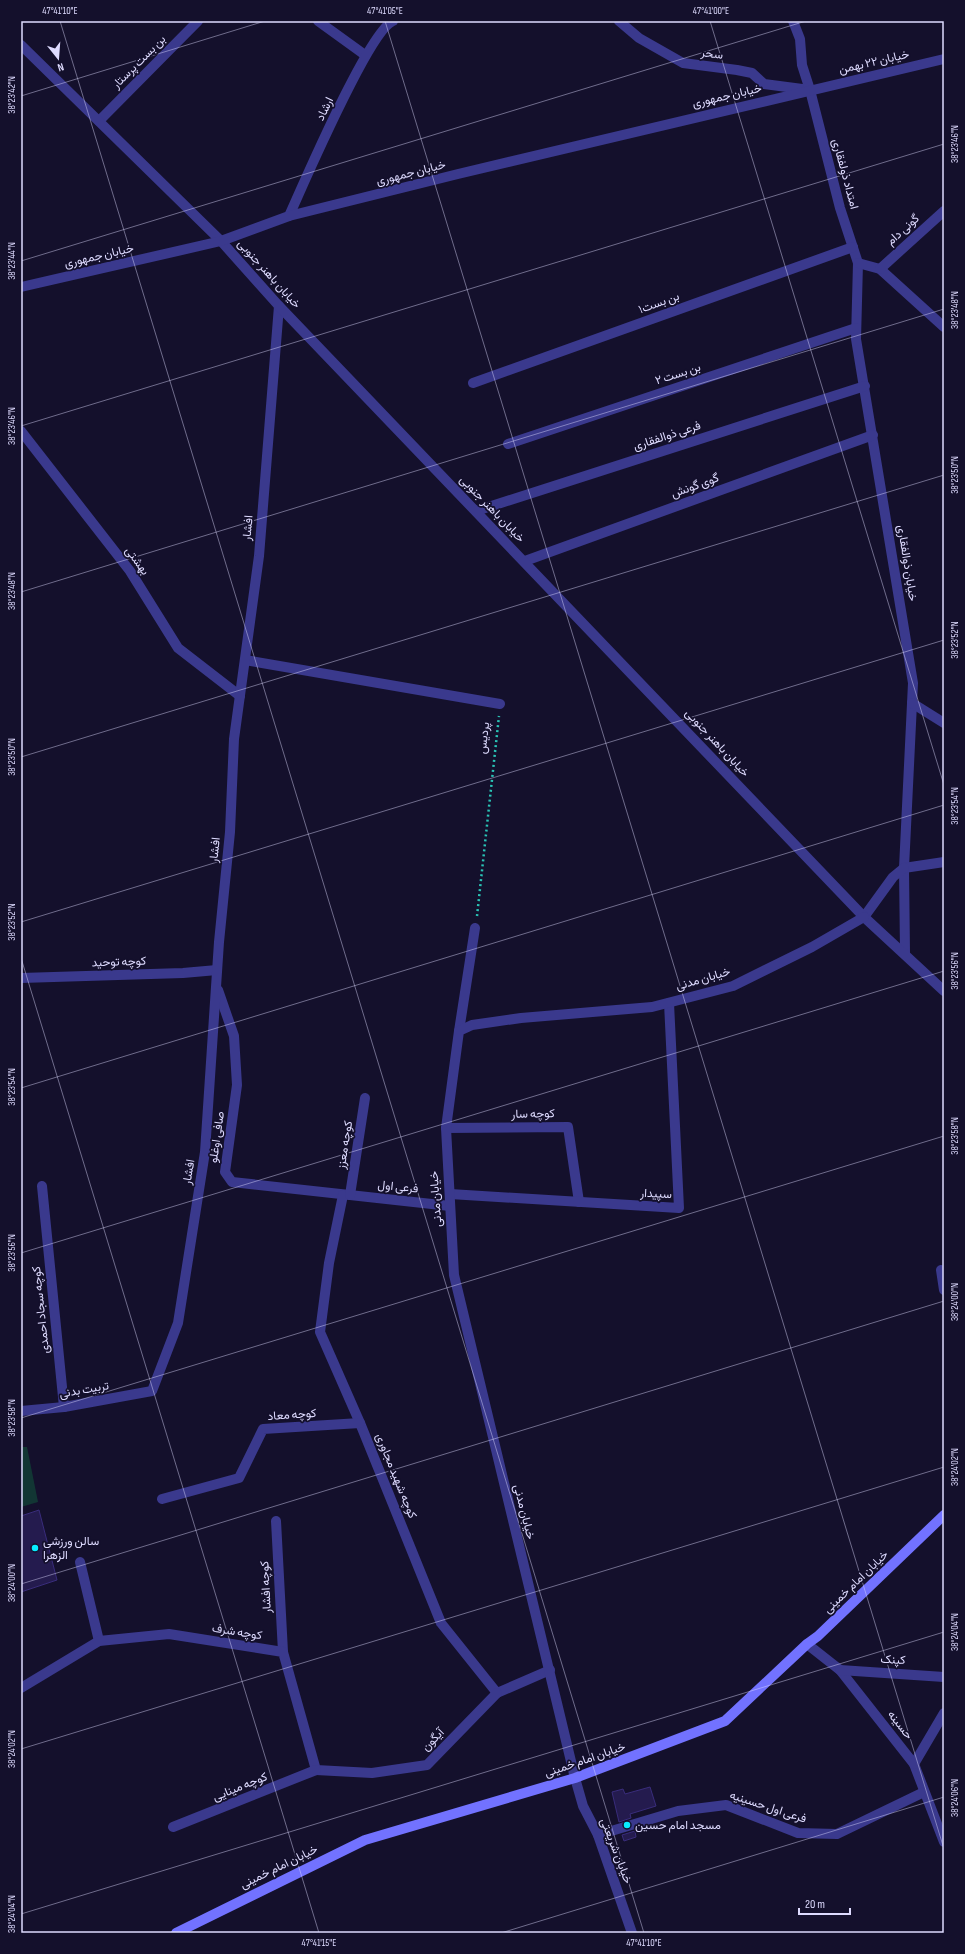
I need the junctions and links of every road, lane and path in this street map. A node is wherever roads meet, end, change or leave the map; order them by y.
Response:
1 (198, 21) edge
2 (318, 21) edge
3 (393, 21) edge
4 (619, 21) edge
5 (793, 21) edge
6 (21, 45) edge
7 (365, 55) junction
8 (944, 59) edge
9 (810, 90) junction
10 (99, 121) junction
11 (944, 211) edge
12 (289, 216) junction
13 (221, 240) junction
14 (853, 247) junction
15 (858, 263) junction
16 (880, 269) junction
17 (21, 287) edge
18 (279, 306) junction
19 (944, 327) edge
20 (856, 328) junction
21 (473, 383) dead end
22 (865, 386) junction
23 (21, 431) edge
24 (873, 435) junction
25 (508, 444) dead end
26 (476, 511) junction
27 (525, 561) junction
28 (245, 660) junction
29 (240, 696) junction
30 (912, 703) junction
31 (500, 704) joint
32 (944, 723) edge
33 (944, 862) edge
34 (904, 868) junction
35 (864, 918) junction
36 (475, 928) joint
37 (905, 953) junction
38 (217, 970) junction
39 (21, 978) edge
40 (216, 985) junction
41 (944, 991) edge
42 (668, 1003) junction
43 (459, 1031) junction
44 (365, 1098) dead end
45 (446, 1128) junction
46 (42, 1186) dead end
47 (450, 1194) junction
48 (347, 1195) junction
49 (579, 1202) junction
50 (450, 1206) junction
51 (941, 1270) dead end
52 (944, 1290) edge
53 (152, 1391) joint
54 (64, 1407) junction
55 (21, 1411) edge
56 (360, 1423) junction
57 (162, 1499) dead end
58 (944, 1515) edge
59 (276, 1521) dead end
60 (80, 1562) dead end
61 (99, 1641) junction
62 (807, 1644) junction
63 (283, 1652) junction
64 (550, 1670) junction
65 (840, 1670) junction
66 (944, 1677) edge
67 (21, 1688) edge
68 (497, 1694) junction
69 (944, 1713) edge
70 (914, 1764) junction
71 (316, 1770) junction
72 (575, 1778) junction
73 (924, 1792) junction
74 (173, 1827) dead end
75 (598, 1835) junction
76 (944, 1842) edge
77 (176, 1933) edge
78 (632, 1933) edge

1 - 10 street, بن بست پرستار
2 - 7 street
3 - 7 street, ارشاد
4 - 9 street, سحر
5 - 9 street, امتداد ذولفقاری
6 - 10 street, خیابان باهنر جنوبی
7 - 12 street, ارشاد
8 - 9 street, خیابان ۲۲ بهمن
9 - 12 street, خیابان جمهوری
9 - 14 street, امتداد ذولفقاری
10 - 13 street, خیابان باهنر جنوبی
11 - 16 street, گونی دام
12 - 13 street, خیابان جمهوری
13 - 17 street, خیابان جمهوری
13 - 18 street, خیابان باهنر جنوبی
14 - 15 street, امتداد ذولفقاری
14 - 21 street, بن بست۱
15 - 16 street
15 - 20 street, خیابان ذوالفقاری
16 - 19 street
18 - 26 street, خیابان باهنر جنوبی
18 - 28 street, افشار
20 - 22 street, خیابان ذوالفقاری
20 - 25 street, بن بست ۲
22 - 24 street, خیابان ذوالفقاری
22 - 26 street, فرعی ذوالفقاری
23 - 29 street, بهشتی
24 - 27 street, گوی گونش
24 - 30 street, خیابان ذوالفقاری
26 - 27 street, خیابان باهنر جنوبی
27 - 35 street, خیابان باهنر جنوبی
28 - 29 street, افشار
28 - 31 street
29 - 38 street, افشار
30 - 32 street
30 - 34 street, خیابان ذوالفقاری
31 - 36 path, پردیس
33 - 34 street
34 - 35 street
34 - 37 street, خیابان ذوالفقاری
35 - 37 street, خیابان باهنر جنوبی
35 - 42 street, خیابان مدنی
36 - 43 street
37 - 41 street, خیابان باهنر جنوبی
38 - 39 street, کوچه توحید
38 - 40 street, افشار
40 - 48 street, صافی اوغلو
40 - 53 street, افشار
42 - 43 street, خیابان مدنی
42 - 49 street, سپیدار
43 - 45 street, خیابان مدنی
44 - 48 street, کوچه معزز
45 - 47 street, خیابان مدنی
45 - 49 street, کوچه سار
46 - 54 street, کوچه سجاد احمدی
47 - 49 street, سپیدار
47 - 50 street, خیابان مدنی
48 - 50 street, فرعی اول
48 - 56 street, کوچه شهید مجاوری
50 - 64 street, خیابان مدنی
51 - 52 street
53 - 54 street, تربیت بدنی
54 - 55 street, تربیت بدنی
56 - 57 street, کوچه معاد
56 - 68 street, کوچه شهید مجاوری
58 - 62 main road, خیابان امام خمینی
59 - 63 street, کوچه افشار
60 - 61 street
61 - 63 street, کوچه شرف
61 - 67 street, کوچه شرف
62 - 65 street, حسینه
62 - 72 main road, خیابان امام خمینی
63 - 71 street
64 - 68 street
64 - 72 street, خیابان مدنی
65 - 66 street, کپنک
65 - 70 street, حسینه
68 - 71 street, آیگون
69 - 70 street
70 - 73 street, حسینه
71 - 74 street, کوچه مینایی
72 - 75 street, خیابان شریعتی
72 - 77 main road, خیابان امام خمینی
73 - 75 street, فرعی اول حسینیه
73 - 76 street, حسینه
75 - 78 street, خیابان شریعتی

